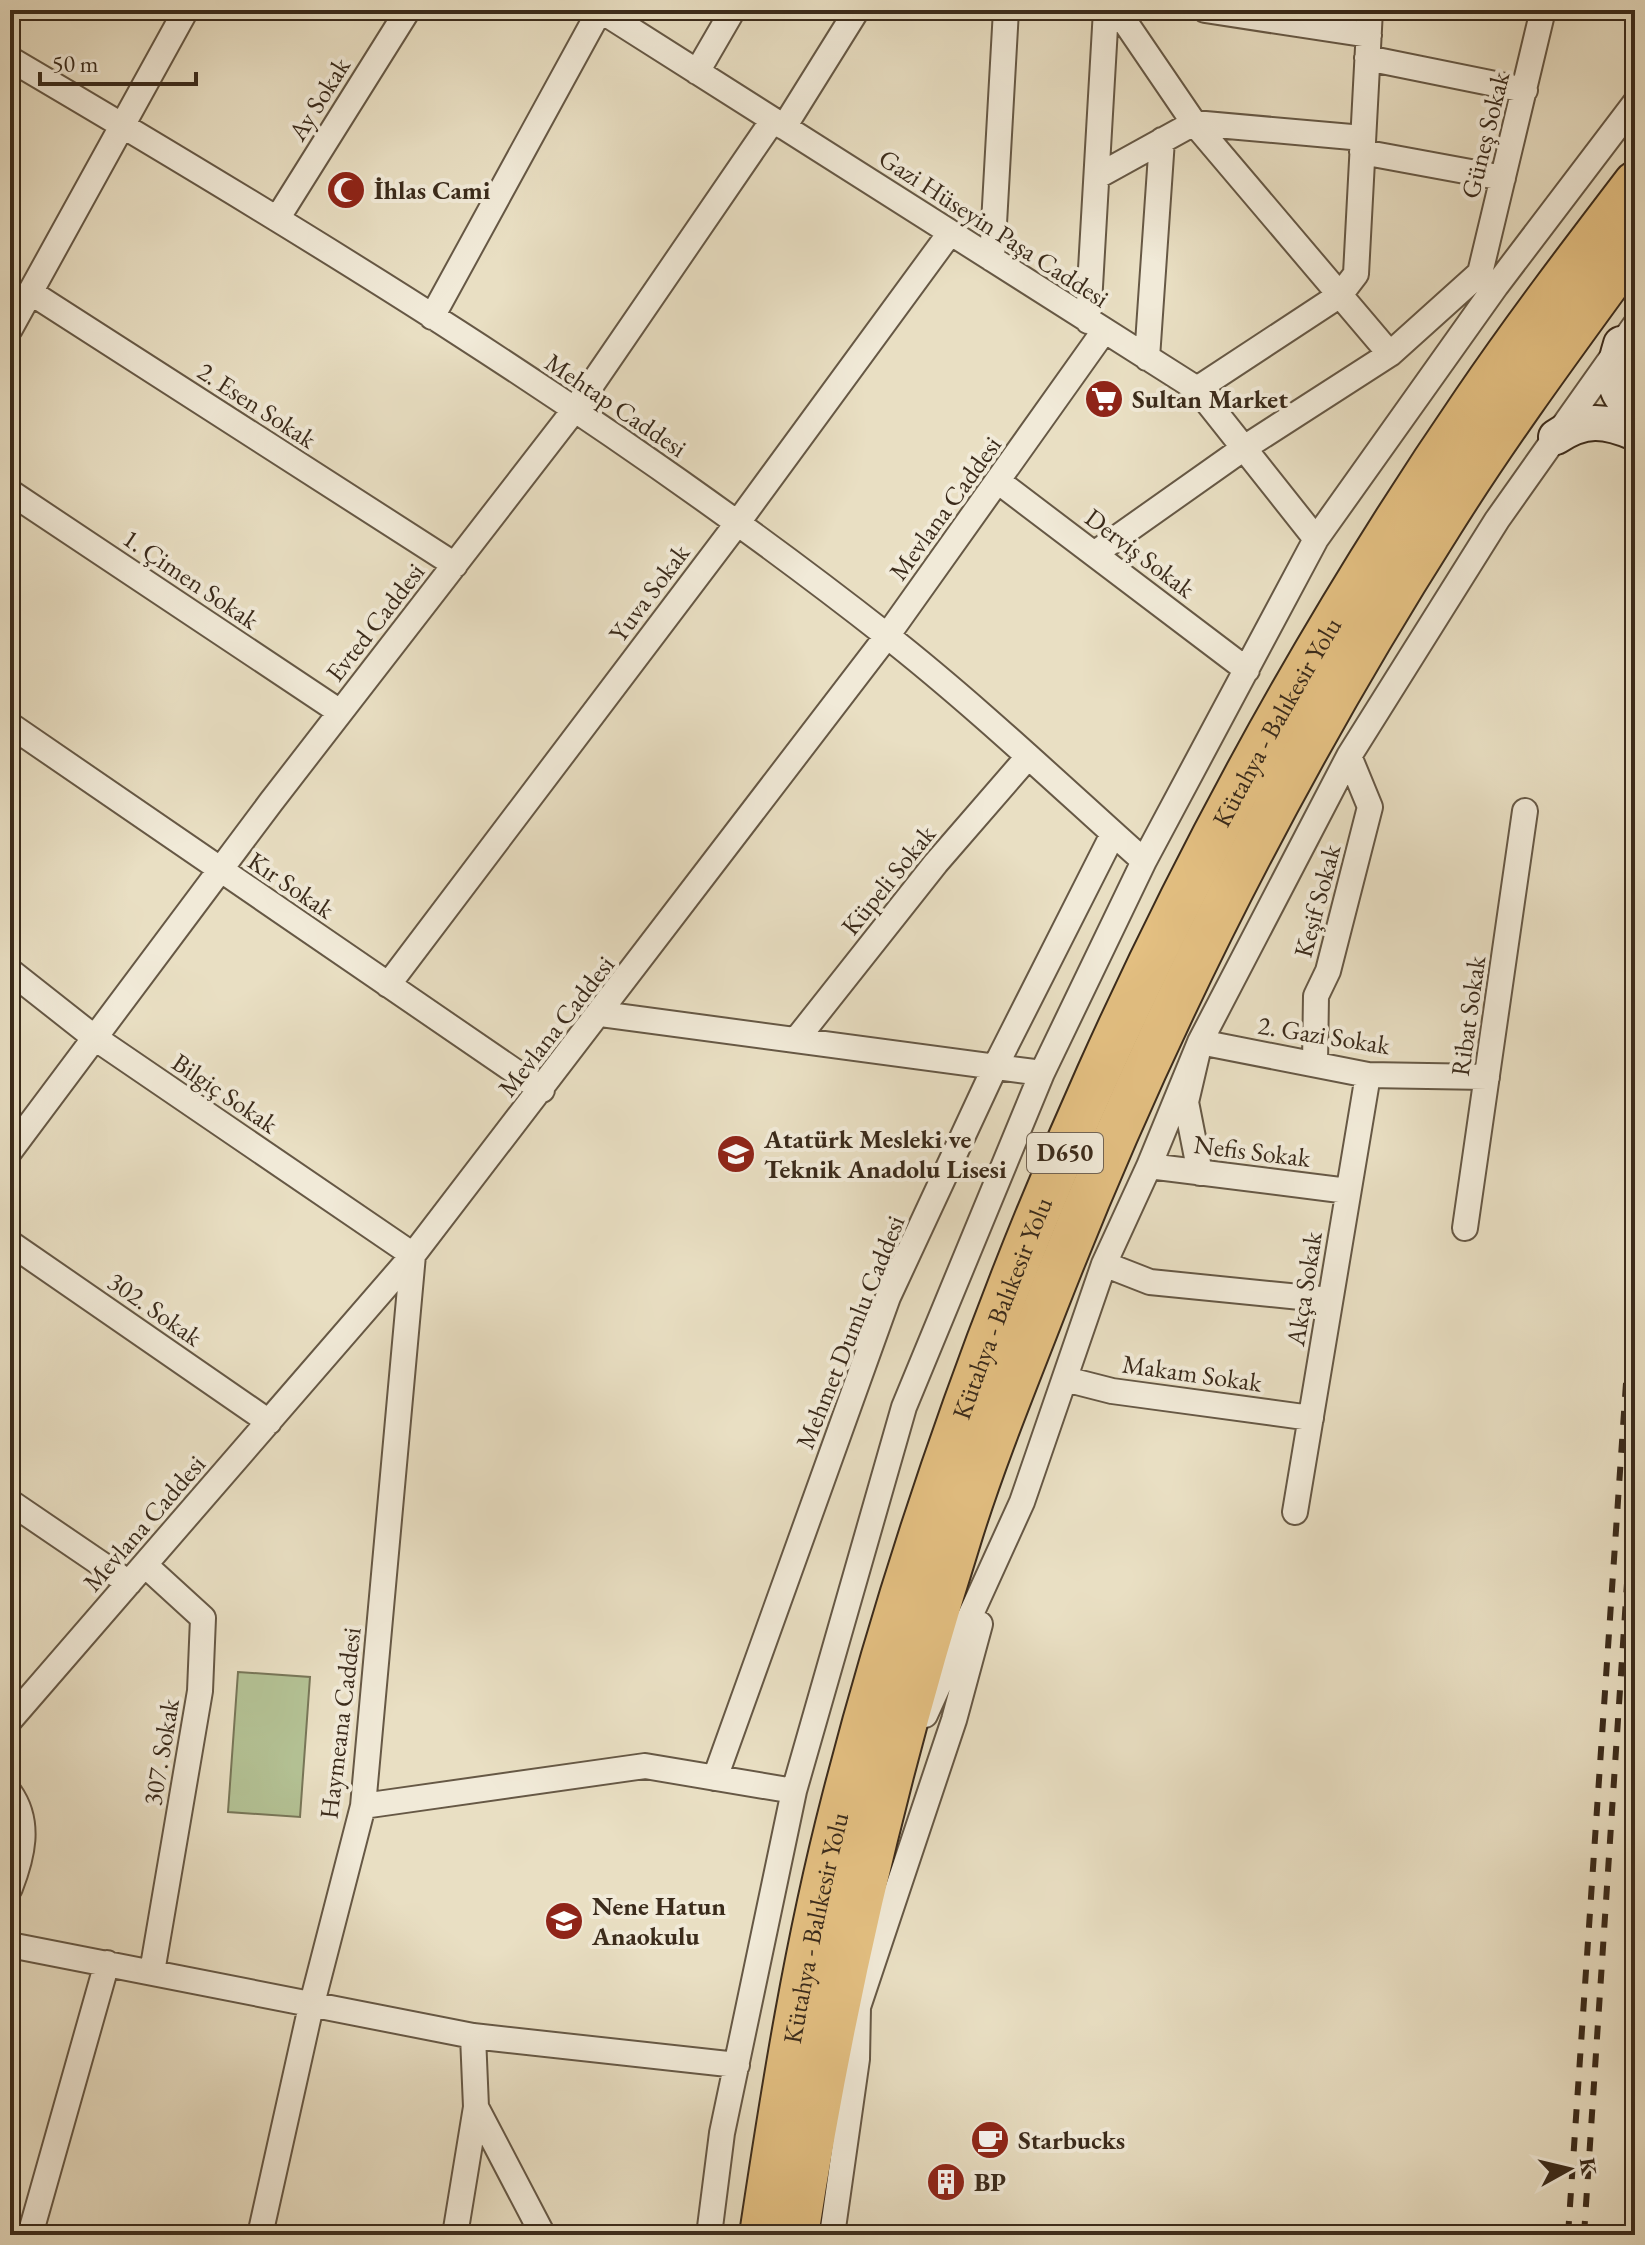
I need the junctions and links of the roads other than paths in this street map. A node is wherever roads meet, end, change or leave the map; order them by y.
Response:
1 (186, 10) edge
2 (408, 10) edge
3 (600, 10) edge
4 (733, 10) edge
5 (857, 10) edge
6 (1006, 10) edge
7 (1106, 10) edge
8 (1117, 10) edge
9 (1211, 10) edge
10 (1370, 10) edge
11 (1543, 10) edge
12 (1368, 47) junction
13 (10, 59) edge
14 (697, 72) junction
15 (1525, 90) junction
16 (1635, 103) edge
17 (778, 123) junction
18 (1194, 123) junction
19 (122, 125) junction
20 (1162, 140) junction
21 (1363, 145) junction
22 (1098, 176) junction
23 (1503, 178) junction
24 (1635, 183) edge
25 (277, 219) junction
26 (950, 233) junction
27 (1635, 246) edge
28 (992, 259) junction
29 (30, 292) junction
30 (1340, 295) junction
31 (432, 317) junction
32 (1096, 326) junction
33 (10, 329) edge
34 (1628, 334) edge
35 (1390, 354) junction
36 (1147, 358) junction
37 (1197, 389) junction
38 (575, 409) junction
39 (1635, 409) edge
40 (1635, 433) edge
41 (1556, 437) junction
42 (1244, 448) junction
43 (999, 482) junction
44 (10, 492) edge
45 (736, 525) junction
46 (1316, 539) junction
47 (1094, 554) junction
48 (455, 565) junction
49 (887, 636) junction
50 (1247, 670) junction
51 (340, 712) junction
52 (10, 725) edge
53 (1349, 756) junction
54 (1027, 758) junction
55 (1525, 811) dead end
56 (1113, 834) junction
57 (1144, 861) junction
58 (220, 870) junction
59 (10, 971) edge
60 (388, 985) junction
61 (601, 1014) junction
62 (95, 1038) junction
63 (796, 1040) junction
64 (1200, 1042) junction
65 (1315, 1063) junction
66 (995, 1067) junction
67 (1042, 1073) junction
68 (1368, 1075) junction
69 (1487, 1077) junction
70 (542, 1090) junction
71 (10, 1151) edge
72 (1149, 1166) junction
73 (1200, 1173) junction
74 (1348, 1191) junction
75 (1465, 1228) dead end
76 (10, 1243) edge
77 (413, 1255) junction
78 (1104, 1264) junction
79 (1330, 1300) junction
80 (1065, 1379) junction
81 (1311, 1418) junction
82 (269, 1422) junction
83 (997, 1433) junction
84 (1040, 1447) junction
85 (10, 1502) edge
86 (1295, 1512) dead end
87 (998, 1556) junction
88 (137, 1574) junction
89 (10, 1720) edge
90 (715, 1778) junction
91 (794, 1791) junction
92 (10, 1793) edge
93 (884, 1805) junction
94 (363, 1806) junction
95 (10, 1888) edge
96 (10, 1945) edge
97 (107, 1963) junction
98 (152, 1972) junction
99 (312, 2002) junction
100 (473, 2036) junction
101 (737, 2065) junction
102 (476, 2107) junction
103 (30, 2235) edge
104 (260, 2235) edge
105 (455, 2235) edge
106 (543, 2235) edge
107 (709, 2235) edge
108 (761, 2235) edge
109 (797, 2235) edge
110 (832, 2235) edge

1 - 19 street
2 - 25 street, Ay Sokak
3 - 14 street, Gazi Hüseyin Paşa Caddesi
3 - 31 street
4 - 14 street
5 - 17 street, Evted Caddesi
6 - 28 street
7 - 22 street
8 - 18 street
9 - 12 street
10 - 12 street
11 - 15 street, Güneş Sokak
12 - 15 street
12 - 21 street
13 - 19 street, Mehtap Caddesi
14 - 17 street, Gazi Hüseyin Paşa Caddesi
15 - 23 street, Güneş Sokak
16 - 46 street
17 - 26 street, Gazi Hüseyin Paşa Caddesi
17 - 38 street, Evted Caddesi
18 - 20 street
18 - 21 street
18 - 30 street
19 - 25 street, Mehtap Caddesi
19 - 29 street
20 - 22 street
20 - 36 street
21 - 23 street
21 - 30 street
22 - 32 street
23 - 35 street, Güneş Sokak
24 - 108 highway, Kütahya - Balıkesir Yolu / D650
25 - 31 street, Mehtap Caddesi
26 - 28 street, Gazi Hüseyin Paşa Caddesi
26 - 45 street, Yuva Sokak
27 - 83 highway, Kütahya - Balıkesir Yolu / D650
28 - 32 street, Gazi Hüseyin Paşa Caddesi
29 - 33 street
29 - 48 street, 2. Esen Sokak
30 - 35 street
30 - 37 street
31 - 38 street, Mehtap Caddesi
32 - 36 street, Gazi Hüseyin Paşa Caddesi
32 - 43 street, Mevlana Caddesi
34 - 39 main road
34 - 41 street
35 - 42 street
36 - 37 street, Gazi Hüseyin Paşa Caddesi
37 - 42 street, Gazi Hüseyin Paşa Caddesi
38 - 45 street, Mehtap Caddesi
38 - 48 street, Evted Caddesi
40 - 41 main road
41 - 53 street
42 - 46 street, Gazi Hüseyin Paşa Caddesi
42 - 47 street
43 - 47 street, Derviş Sokak
43 - 49 street, Mevlana Caddesi
44 - 51 street, 1. Çimen Sokak
45 - 49 street, Mehtap Caddesi
45 - 60 street, Yuva Sokak
46 - 50 street
47 - 50 street, Derviş Sokak
48 - 51 street, Evted Caddesi
49 - 54 street, Mehtap Caddesi
49 - 61 street, Mevlana Caddesi
50 - 57 street
51 - 58 street, Evted Caddesi
52 - 58 street, Kır Sokak
53 - 64 street
53 - 65 street, Keşif Sokak
54 - 56 street, Mehtap Caddesi
54 - 63 street, Küpeli Sokak
55 - 69 street, Ribat Sokak
56 - 57 street, Mehtap Caddesi
56 - 66 street, Mehmet Dumlu Caddesi
57 - 67 street
58 - 60 street, Kır Sokak
58 - 62 street, Evted Caddesi
59 - 62 street, Bilgiç Sokak
60 - 70 street, Kır Sokak
61 - 63 street
61 - 70 street, Mevlana Caddesi
62 - 71 street, Evted Caddesi
62 - 77 street, Bilgiç Sokak
63 - 66 street
64 - 65 street, 2. Gazi Sokak
64 - 72 street
64 - 73 street
65 - 68 street, 2. Gazi Sokak
66 - 67 street
66 - 90 street, Mehmet Dumlu Caddesi
67 - 91 street
68 - 69 street, 2. Gazi Sokak
68 - 74 street, Akça Sokak
69 - 75 street, Ribat Sokak
70 - 77 street, Mevlana Caddesi
72 - 73 street, Nefis Sokak
72 - 78 street
73 - 74 street, Nefis Sokak
74 - 79 street, Akça Sokak
76 - 82 street, 302. Sokak
77 - 82 street, Mevlana Caddesi
77 - 94 street, Haymeana Caddesi
78 - 79 street
78 - 80 street
79 - 81 street, Akça Sokak
80 - 81 street, Makam Sokak
80 - 84 street
81 - 86 street, Akça Sokak
82 - 88 street, Mevlana Caddesi
83 - 84 street
83 - 93 highway, Kütahya - Balıkesir Yolu / D650
84 - 87 street
85 - 88 street, 307. Sokak
87 - 93 street
87 - 110 street
88 - 89 street, Mevlana Caddesi
88 - 98 street, 307. Sokak
90 - 91 street
90 - 94 street
91 - 101 street
92 - 95 street
93 - 109 highway, Kütahya - Balıkesir Yolu / D650
94 - 99 street, Haymeana Caddesi
96 - 97 street
97 - 98 street
97 - 103 street
98 - 99 street
99 - 100 street
99 - 104 street, Haymeana Caddesi
100 - 101 street
100 - 102 street
101 - 107 street
102 - 105 street
102 - 106 street

